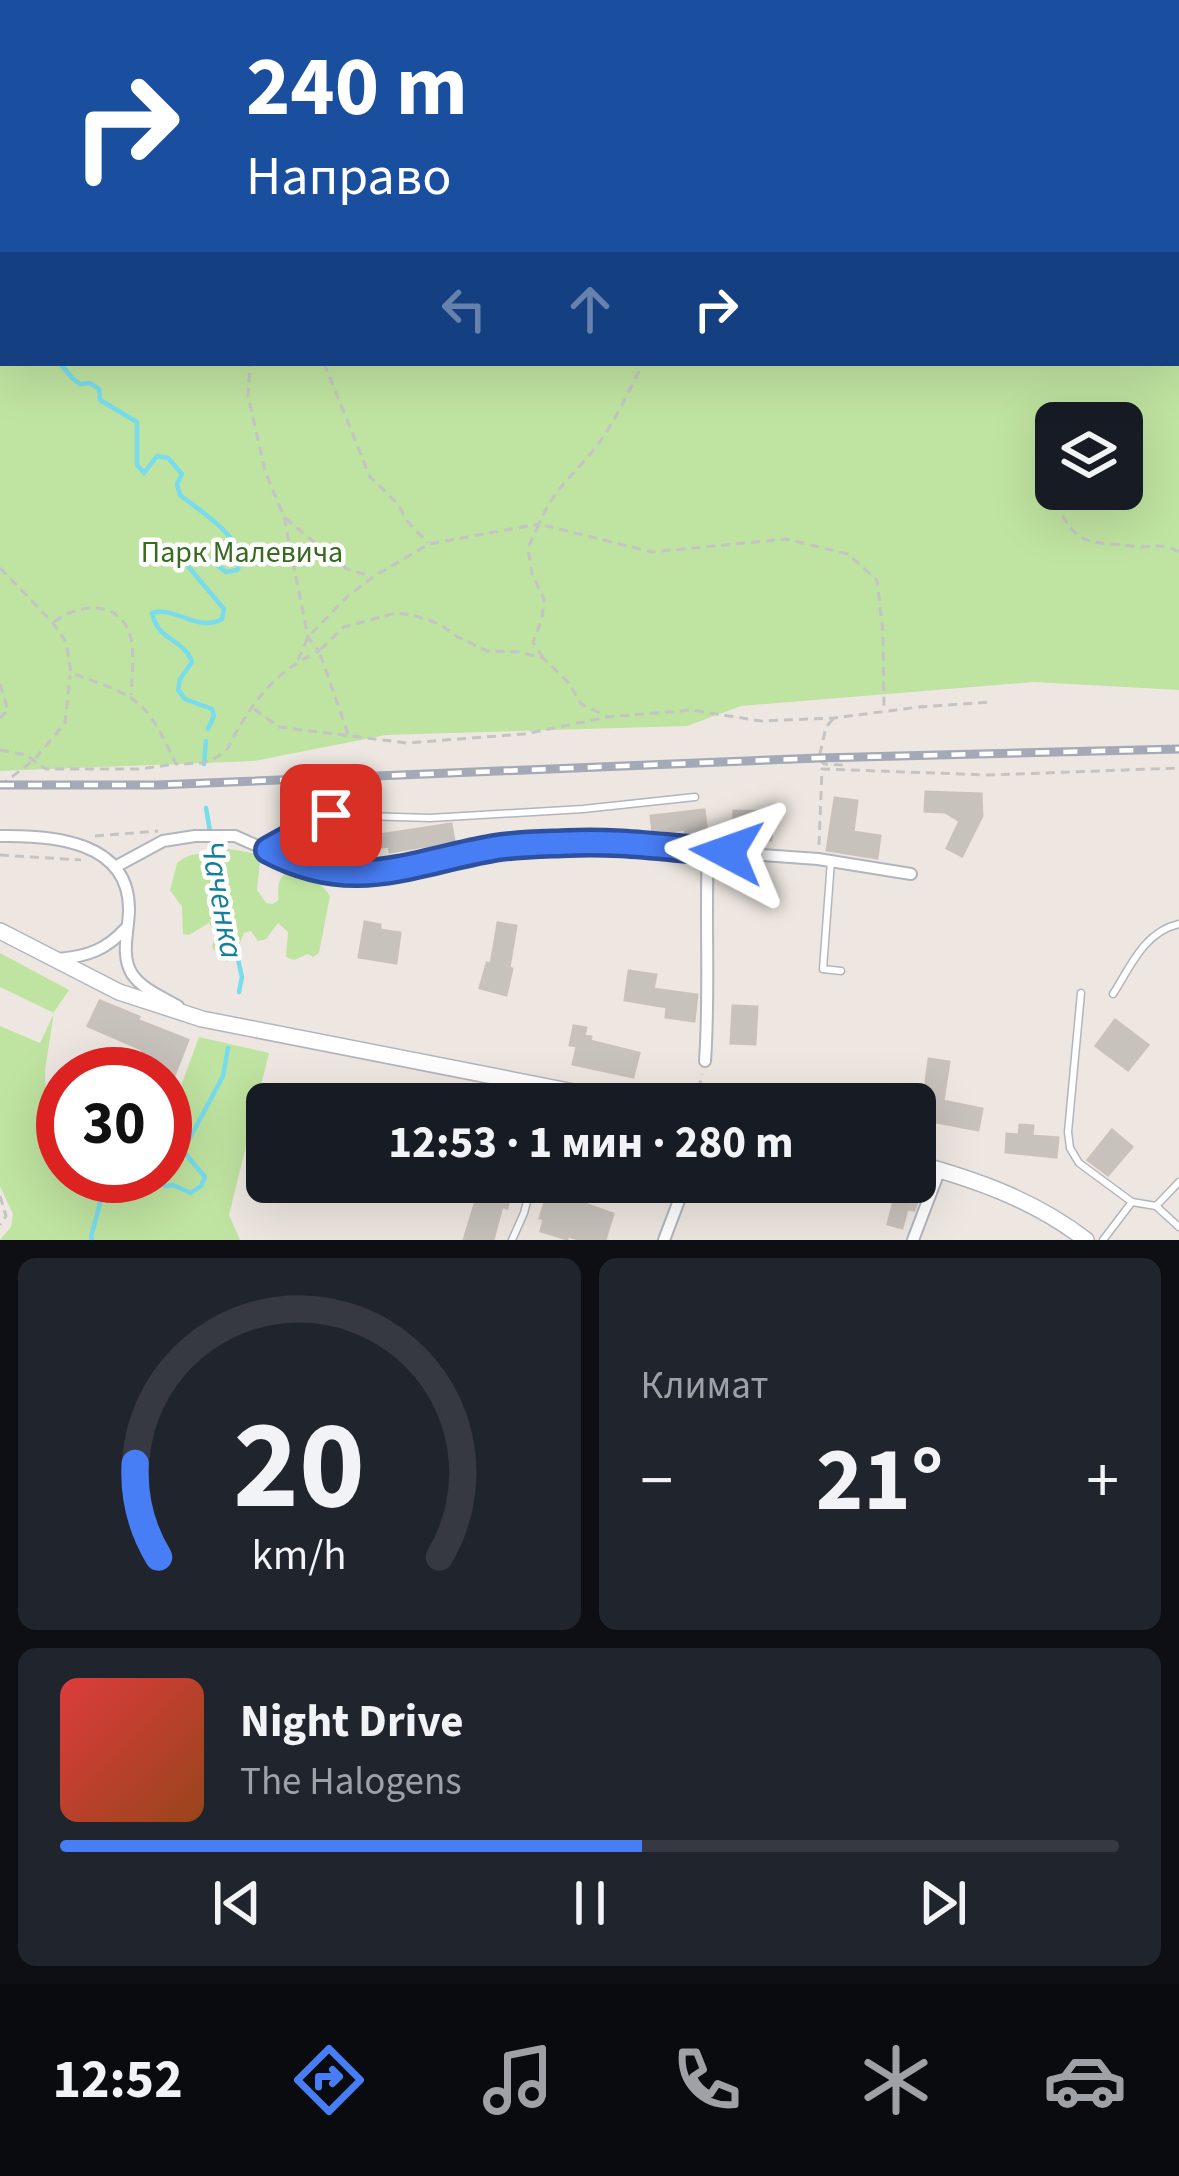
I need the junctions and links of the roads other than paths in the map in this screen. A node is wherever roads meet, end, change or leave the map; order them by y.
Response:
1 (695, 797) dead end
2 (0, 836) edge
3 (268, 850) junction
4 (708, 851) junction
5 (825, 860) junction
6 (115, 867) junction
7 (911, 874) dead end
8 (1179, 924) edge
9 (128, 926) junction
10 (0, 933) edge
11 (54, 960) junction
12 (841, 971) dead end
13 (1081, 993) dead end
14 (1113, 994) dead end
15 (202, 1019) junction
16 (705, 1061) road end
17 (528, 1083) edge
18 (936, 1168) edge
19 (940, 1169) junction
20 (1179, 1182) edge
21 (1132, 1202) junction
22 (527, 1203) edge
23 (678, 1203) edge
24 (1156, 1206) junction
25 (1179, 1227) edge
26 (512, 1240) edge
27 (664, 1240) edge
28 (913, 1240) edge
29 (1086, 1240) edge
30 (1102, 1240) edge

1 - 3 lane
2 - 6 street
3 - 4 street
3 - 6 street
4 - 5 street
4 - 16 street
5 - 7 street
5 - 12 lane
6 - 9 street
8 - 14 lane
9 - 11 street
9 - 15 street
10 - 11 main road
11 - 15 main road
13 - 21 lane
15 - 17 main road
18 - 19 main road
19 - 28 street
19 - 29 main road
20 - 24 lane
21 - 24 lane
21 - 30 lane
22 - 26 lane
23 - 27 street
24 - 25 lane

